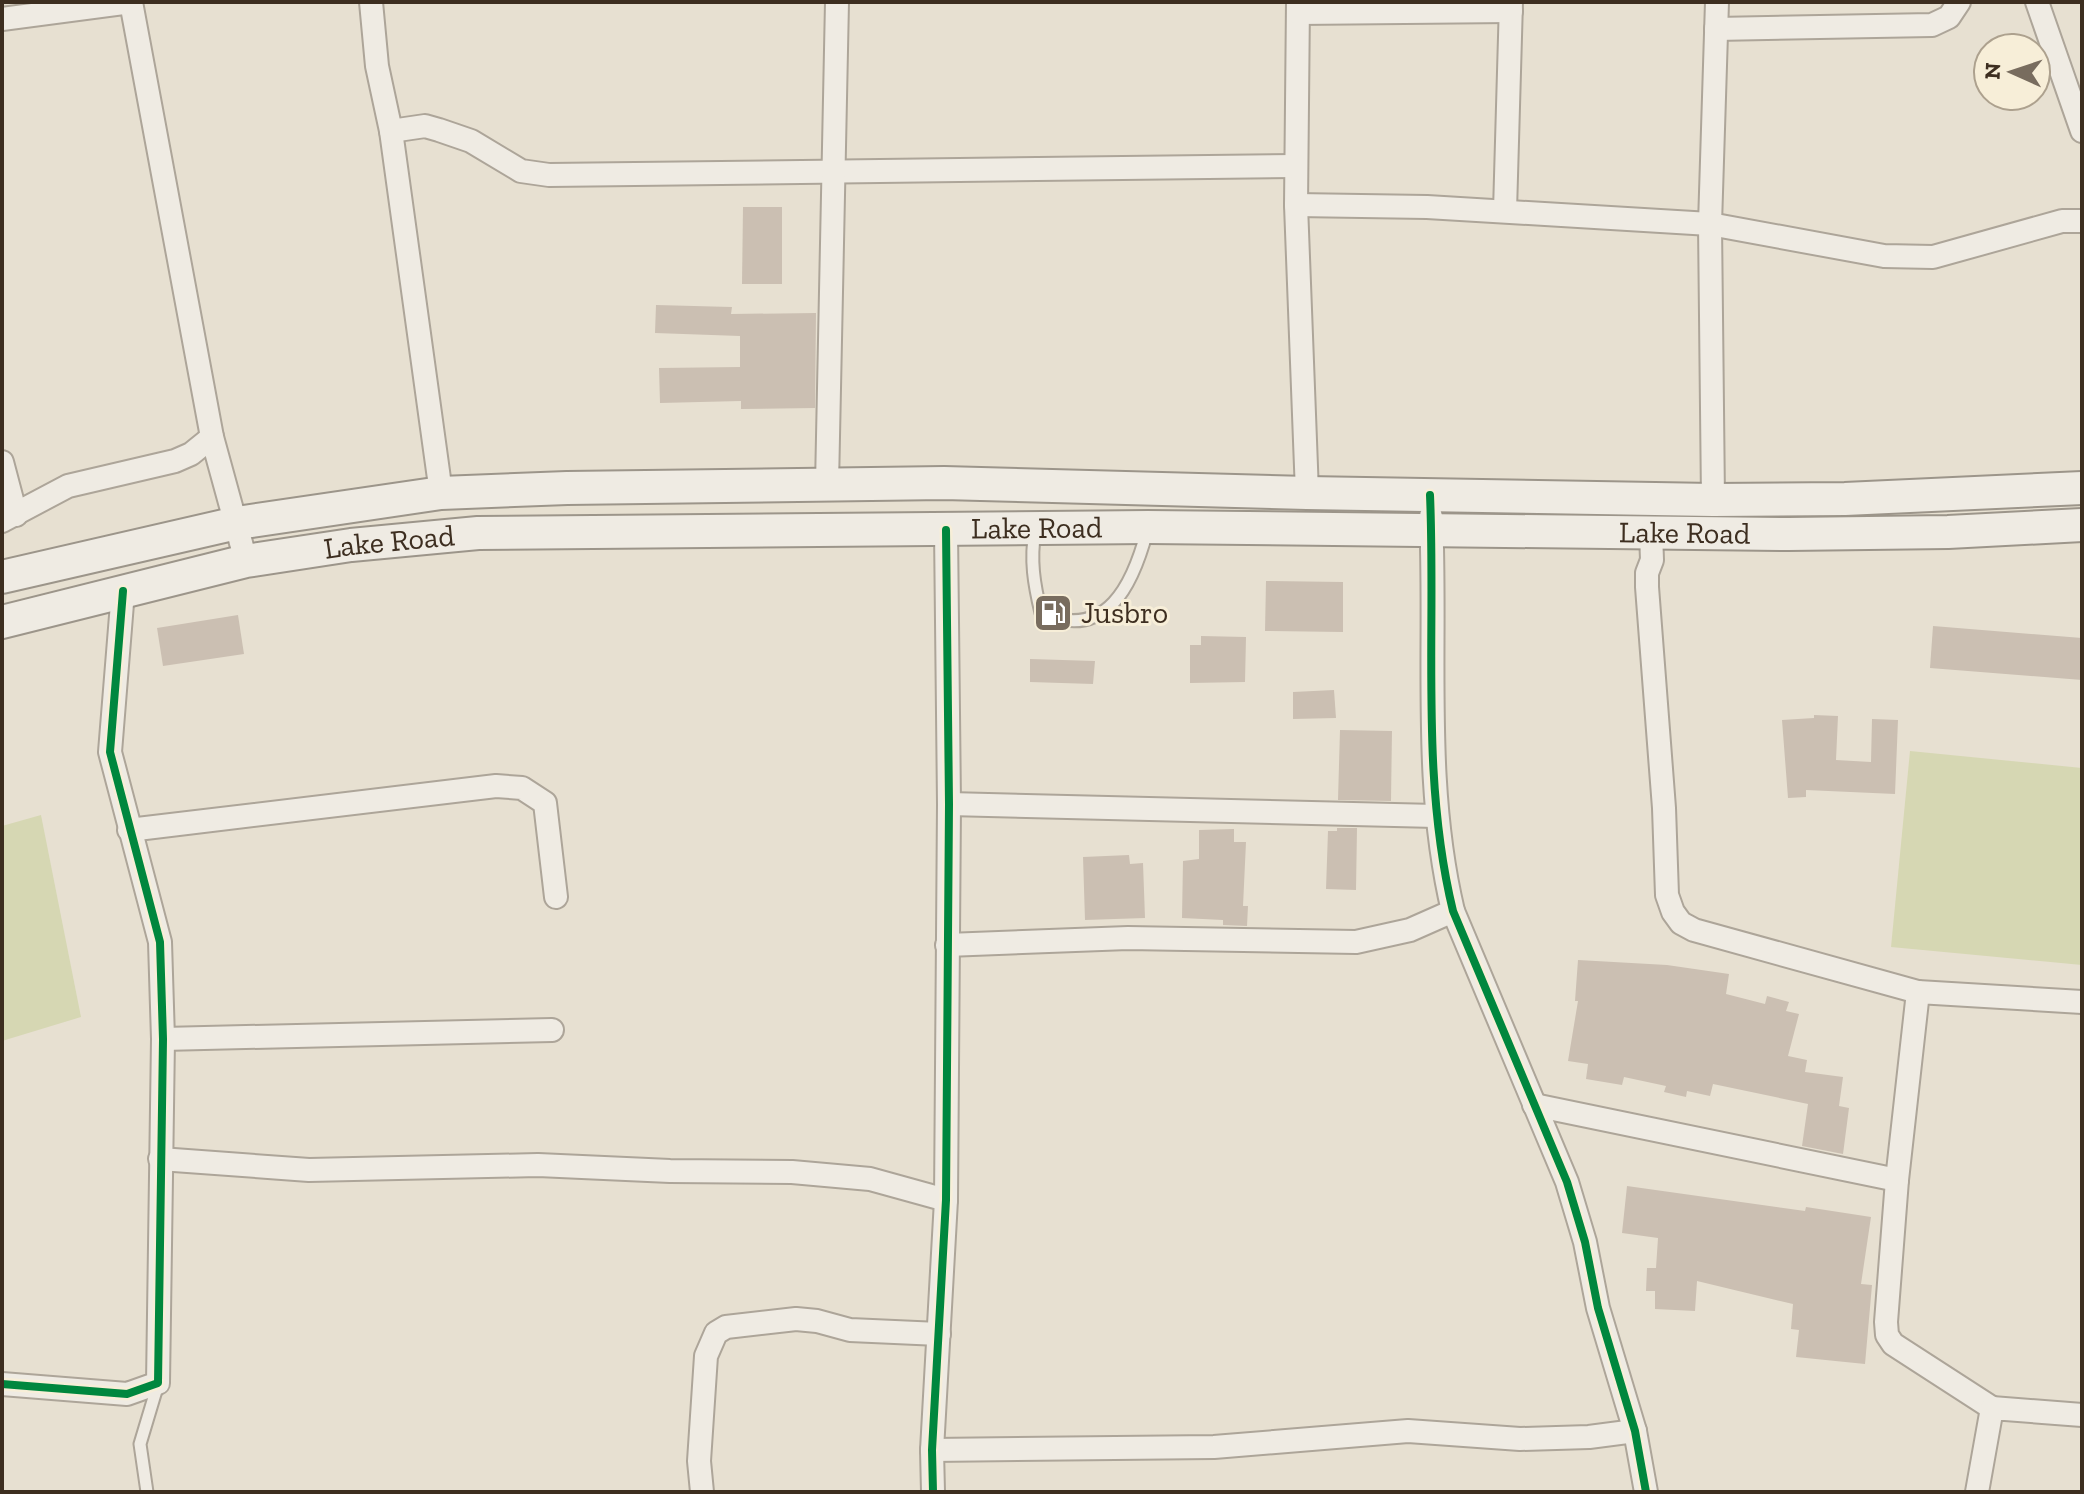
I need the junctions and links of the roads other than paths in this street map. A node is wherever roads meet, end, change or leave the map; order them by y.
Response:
1 (131, 2) edge
2 (371, 2) edge
3 (837, 2) edge
4 (1717, 2) edge
5 (1959, 2) edge
6 (2037, 2) edge
7 (1511, 6) edge
8 (1298, 8) edge
9 (2, 19) edge
10 (1716, 29) junction
11 (2080, 117) edge
12 (391, 131) junction
13 (1296, 166) junction
14 (834, 172) junction
15 (1296, 205) junction
16 (1505, 211) junction
17 (2082, 221) edge
18 (1710, 224) junction
19 (212, 437) junction
20 (2, 462) edge
21 (827, 485) junction
22 (2082, 488) edge
23 (441, 493) junction
24 (1307, 493) junction
25 (1430, 495) junction
26 (1713, 500) junction
27 (9, 518) edge
28 (237, 523) junction
29 (2082, 525) edge
30 (1148, 527) junction
31 (1035, 528) junction
32 (946, 530) junction
33 (1431, 530) junction
34 (1651, 533) junction
35 (246, 561) junction
36 (2, 577) edge
37 (123, 591) junction
38 (2, 622) edge
39 (949, 804) junction
40 (1436, 816) junction
41 (129, 830) junction
42 (556, 897) dead end
43 (1453, 911) junction
44 (947, 945) junction
45 (1918, 992) junction
46 (2082, 1002) edge
47 (552, 1030) dead end
48 (163, 1039) junction
49 (1534, 1105) junction
50 (160, 1159) junction
51 (1897, 1180) junction
52 (946, 1200) junction
53 (939, 1334) junction
54 (158, 1383) junction
55 (2, 1384) edge
56 (1992, 1408) junction
57 (2082, 1415) edge
58 (1635, 1431) junction
59 (932, 1450) junction
60 (147, 1492) edge
61 (702, 1492) edge
62 (933, 1492) edge
63 (1646, 1492) edge
64 (1977, 1492) edge

1 - 9 street
1 - 19 street
2 - 12 street
3 - 14 street
4 - 10 street
5 - 10 street
6 - 11 street
7 - 8 street
7 - 16 street
8 - 13 street
10 - 18 street
12 - 14 street
12 - 23 street
13 - 14 street
13 - 15 street
14 - 21 street
15 - 16 street
15 - 24 street
16 - 18 street
17 - 18 street
18 - 26 street
19 - 27 street
19 - 28 street
20 - 27 street
21 - 23 main road, Lake Road
21 - 24 main road, Lake Road
22 - 26 main road, Lake Road
23 - 28 main road, Lake Road
24 - 25 main road, Lake Road
25 - 26 main road, Lake Road
25 - 33 street
28 - 35 street
28 - 36 main road, Lake Road
29 - 34 main road, Lake Road
30 - 31 main road, Lake Road
30 - 31 lane
30 - 33 main road, Lake Road
31 - 32 main road, Lake Road
32 - 35 main road, Lake Road
32 - 39 street
33 - 34 main road, Lake Road
33 - 40 street
34 - 45 street
35 - 37 main road, Lake Road
37 - 38 main road, Lake Road
37 - 41 street
39 - 40 street
39 - 44 street
40 - 43 street
41 - 42 street
41 - 48 street
43 - 44 street
43 - 49 street
44 - 52 street
45 - 46 street
45 - 51 street
47 - 48 street
48 - 50 street
49 - 51 street
49 - 58 street
50 - 52 street
50 - 54 street
51 - 56 street
52 - 53 street
53 - 59 street
53 - 61 street
54 - 55 street
54 - 60 lane
56 - 57 street
56 - 64 street
58 - 59 street
58 - 63 street
59 - 62 street

